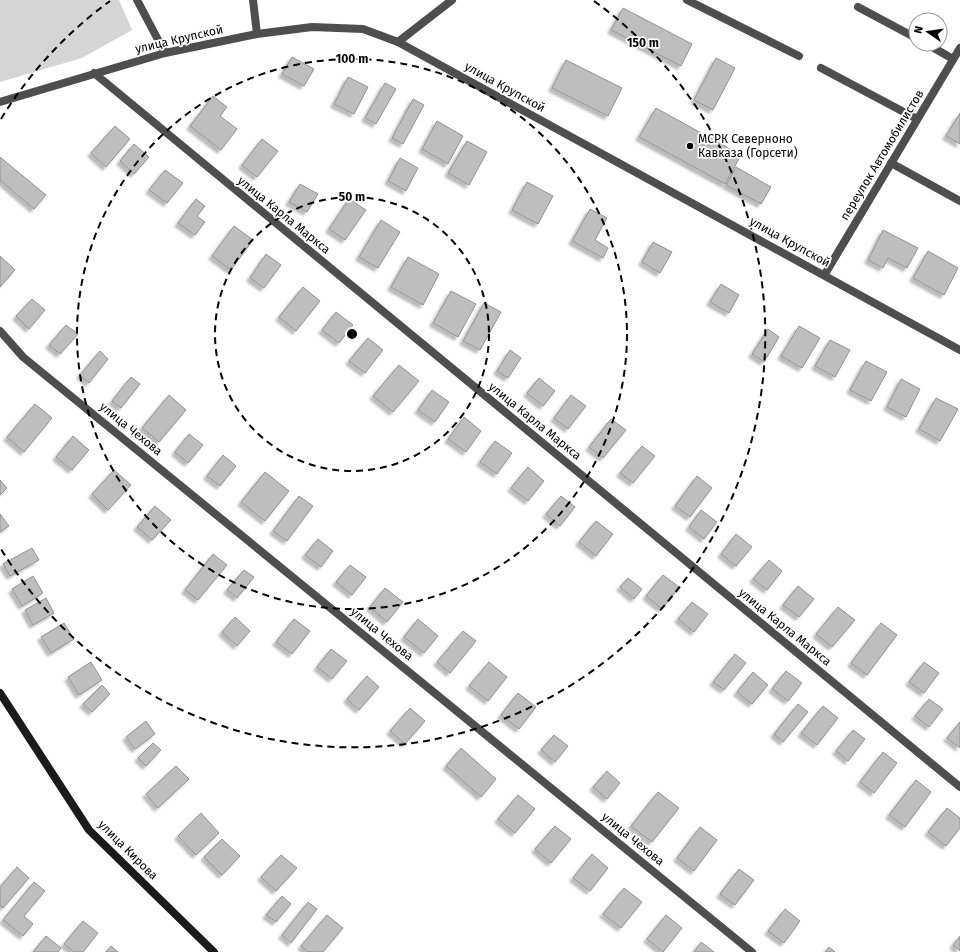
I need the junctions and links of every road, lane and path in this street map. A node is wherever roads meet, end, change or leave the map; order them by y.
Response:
1 (137, 0) edge
2 (253, 0) edge
3 (452, 0) edge
4 (687, 0) edge
5 (858, 7) dead end
6 (256, 34) junction
7 (908, 34) edge
8 (398, 42) junction
9 (960, 48) edge
10 (942, 52) edge
11 (165, 53) junction
12 (799, 56) dead end
13 (953, 58) junction
14 (821, 68) dead end
15 (94, 74) junction
16 (0, 102) edge
17 (917, 119) junction
18 (891, 163) junction
19 (960, 201) edge
20 (825, 274) junction
21 (0, 332) edge
22 (960, 350) edge
23 (0, 693) edge
24 (960, 787) edge
25 (214, 952) edge
26 (752, 952) edge

1 - 11 street
2 - 6 street
3 - 8 street
4 - 12 street
5 - 7 street
6 - 8 street, улица Крупской
6 - 11 street, улица Крупской
8 - 20 street, улица Крупской
9 - 13 street, переулок Автомобилистов
10 - 13 street
11 - 15 street, улица Крупской
13 - 17 street, переулок Автомобилистов
14 - 17 street
15 - 16 street, улица Крупской
15 - 24 street, улица Карла Маркса
17 - 18 street, переулок Автомобилистов
18 - 19 street
18 - 20 street, переулок Автомобилистов
20 - 22 street, улица Крупской
21 - 26 street, улица Чехова
23 - 25 main road, улица Кирова

